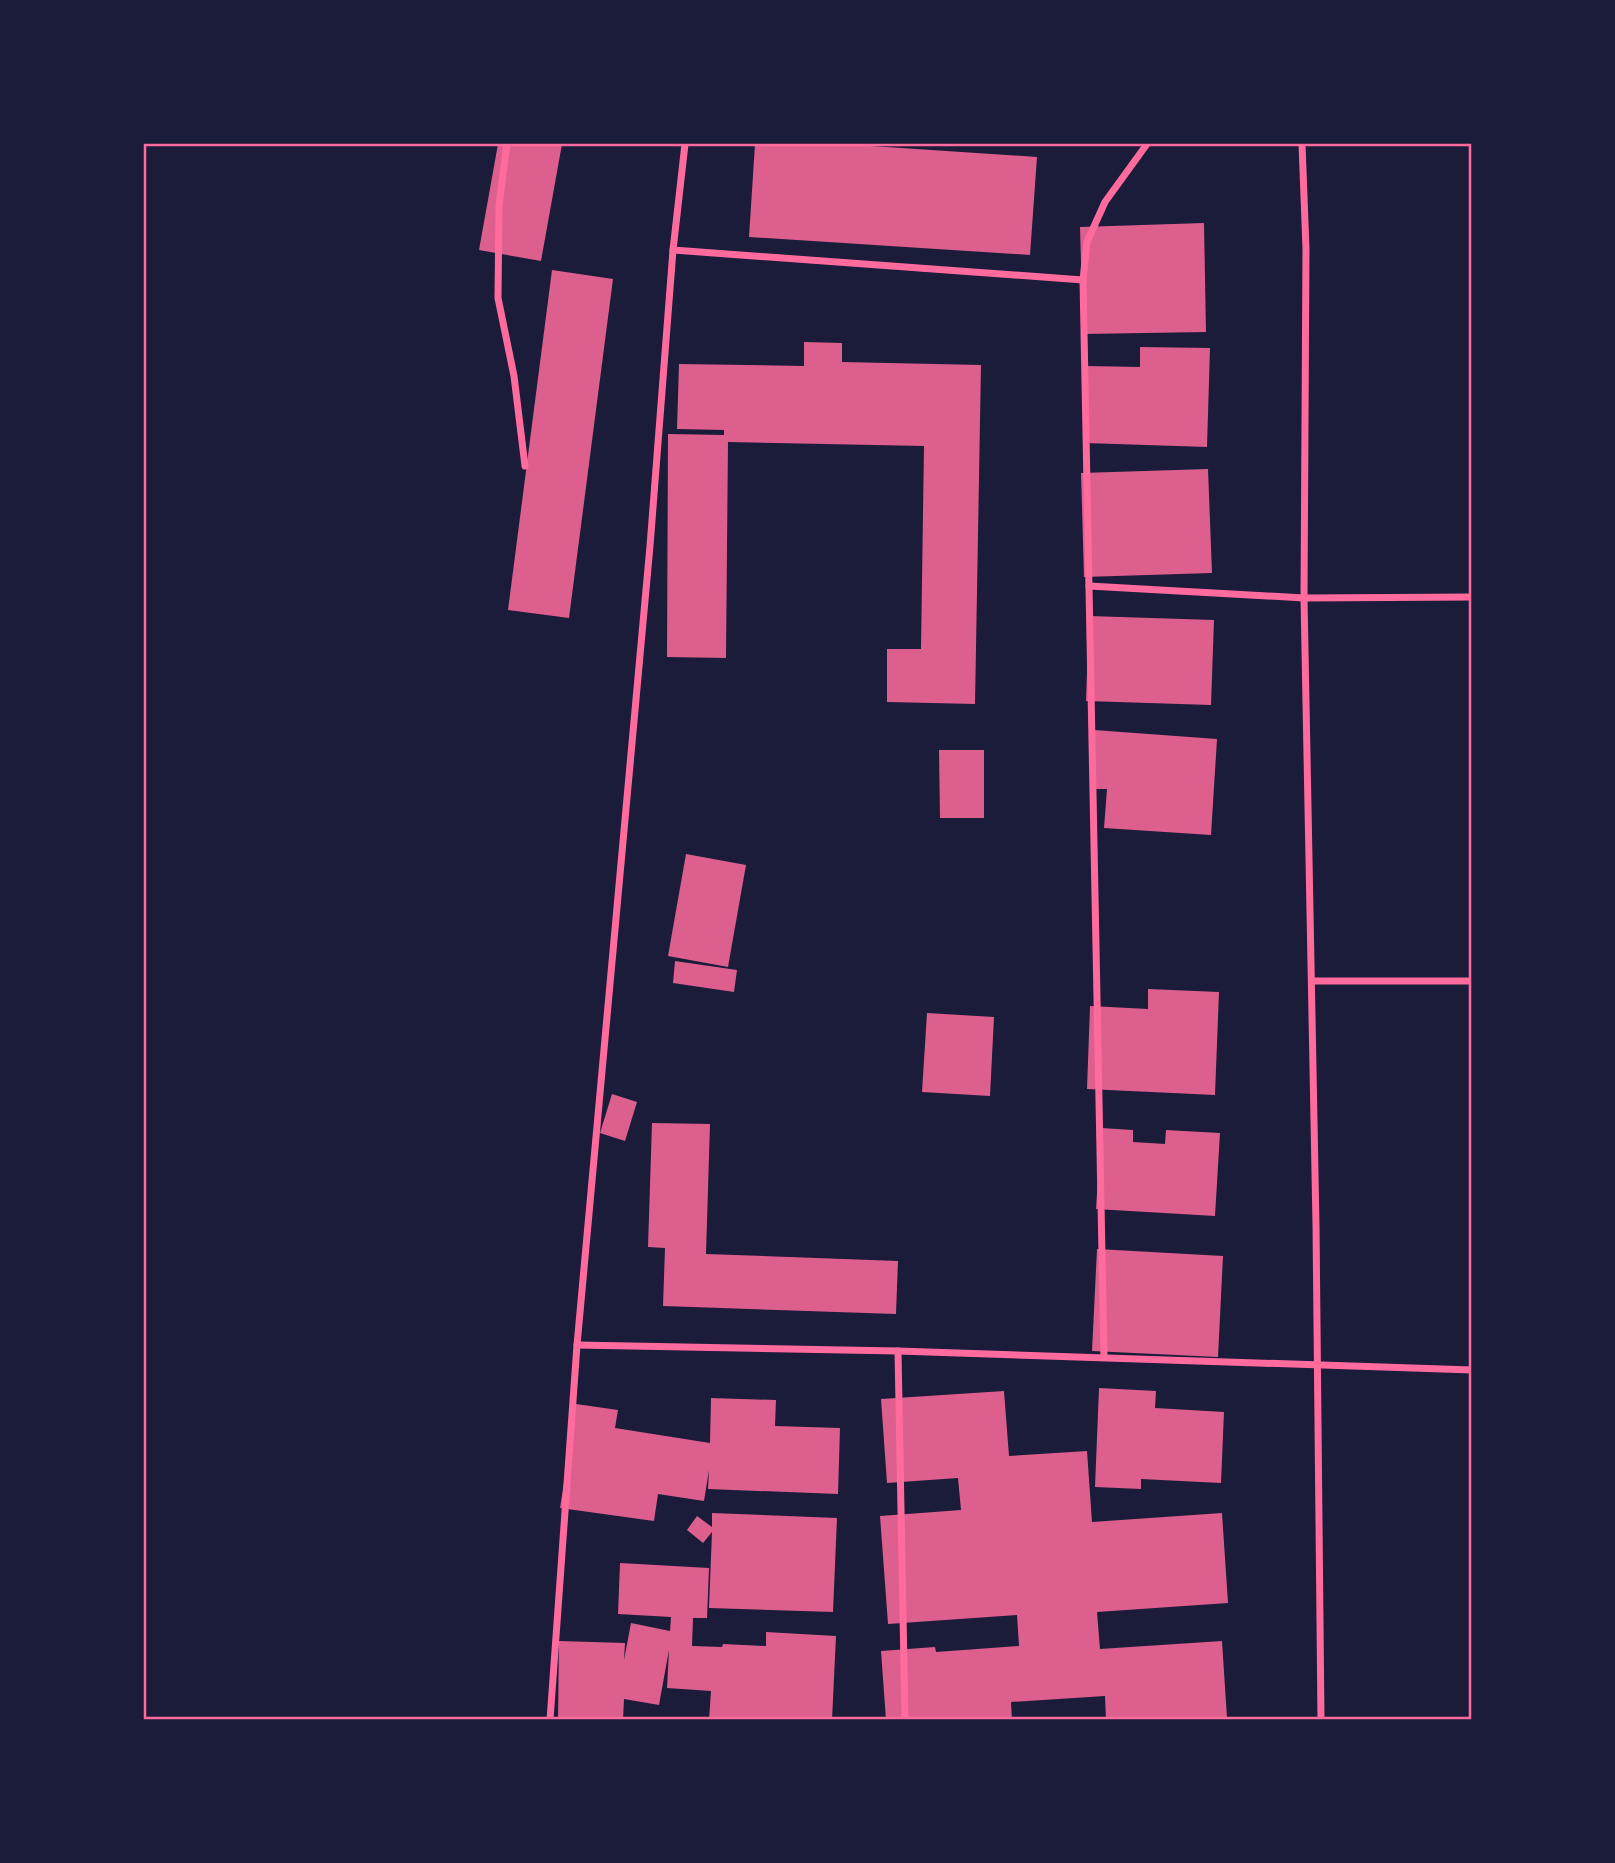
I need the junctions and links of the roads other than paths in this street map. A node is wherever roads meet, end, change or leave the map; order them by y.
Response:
1 (507, 144) edge
2 (685, 144) edge
3 (1147, 144) edge
4 (1302, 144) edge
5 (673, 250) junction
6 (1083, 280) junction
7 (526, 466) dead end
8 (1089, 586) junction
9 (1472, 597) edge
10 (1304, 598) junction
11 (1312, 981) junction
12 (1472, 981) edge
13 (577, 1345) junction
14 (898, 1351) junction
15 (1104, 1357) junction
16 (1317, 1365) junction
17 (1472, 1370) edge
18 (550, 1720) edge
19 (905, 1720) edge
20 (1321, 1720) edge

1 - 7 street
2 - 5 street
3 - 6 street
4 - 10 street
5 - 6 street
5 - 13 street
6 - 8 street
8 - 10 street
8 - 15 street
9 - 10 street
10 - 11 street
11 - 12 street
11 - 16 street
13 - 14 street
13 - 18 street
14 - 15 street
14 - 19 street
15 - 16 street
16 - 17 street
16 - 20 street

